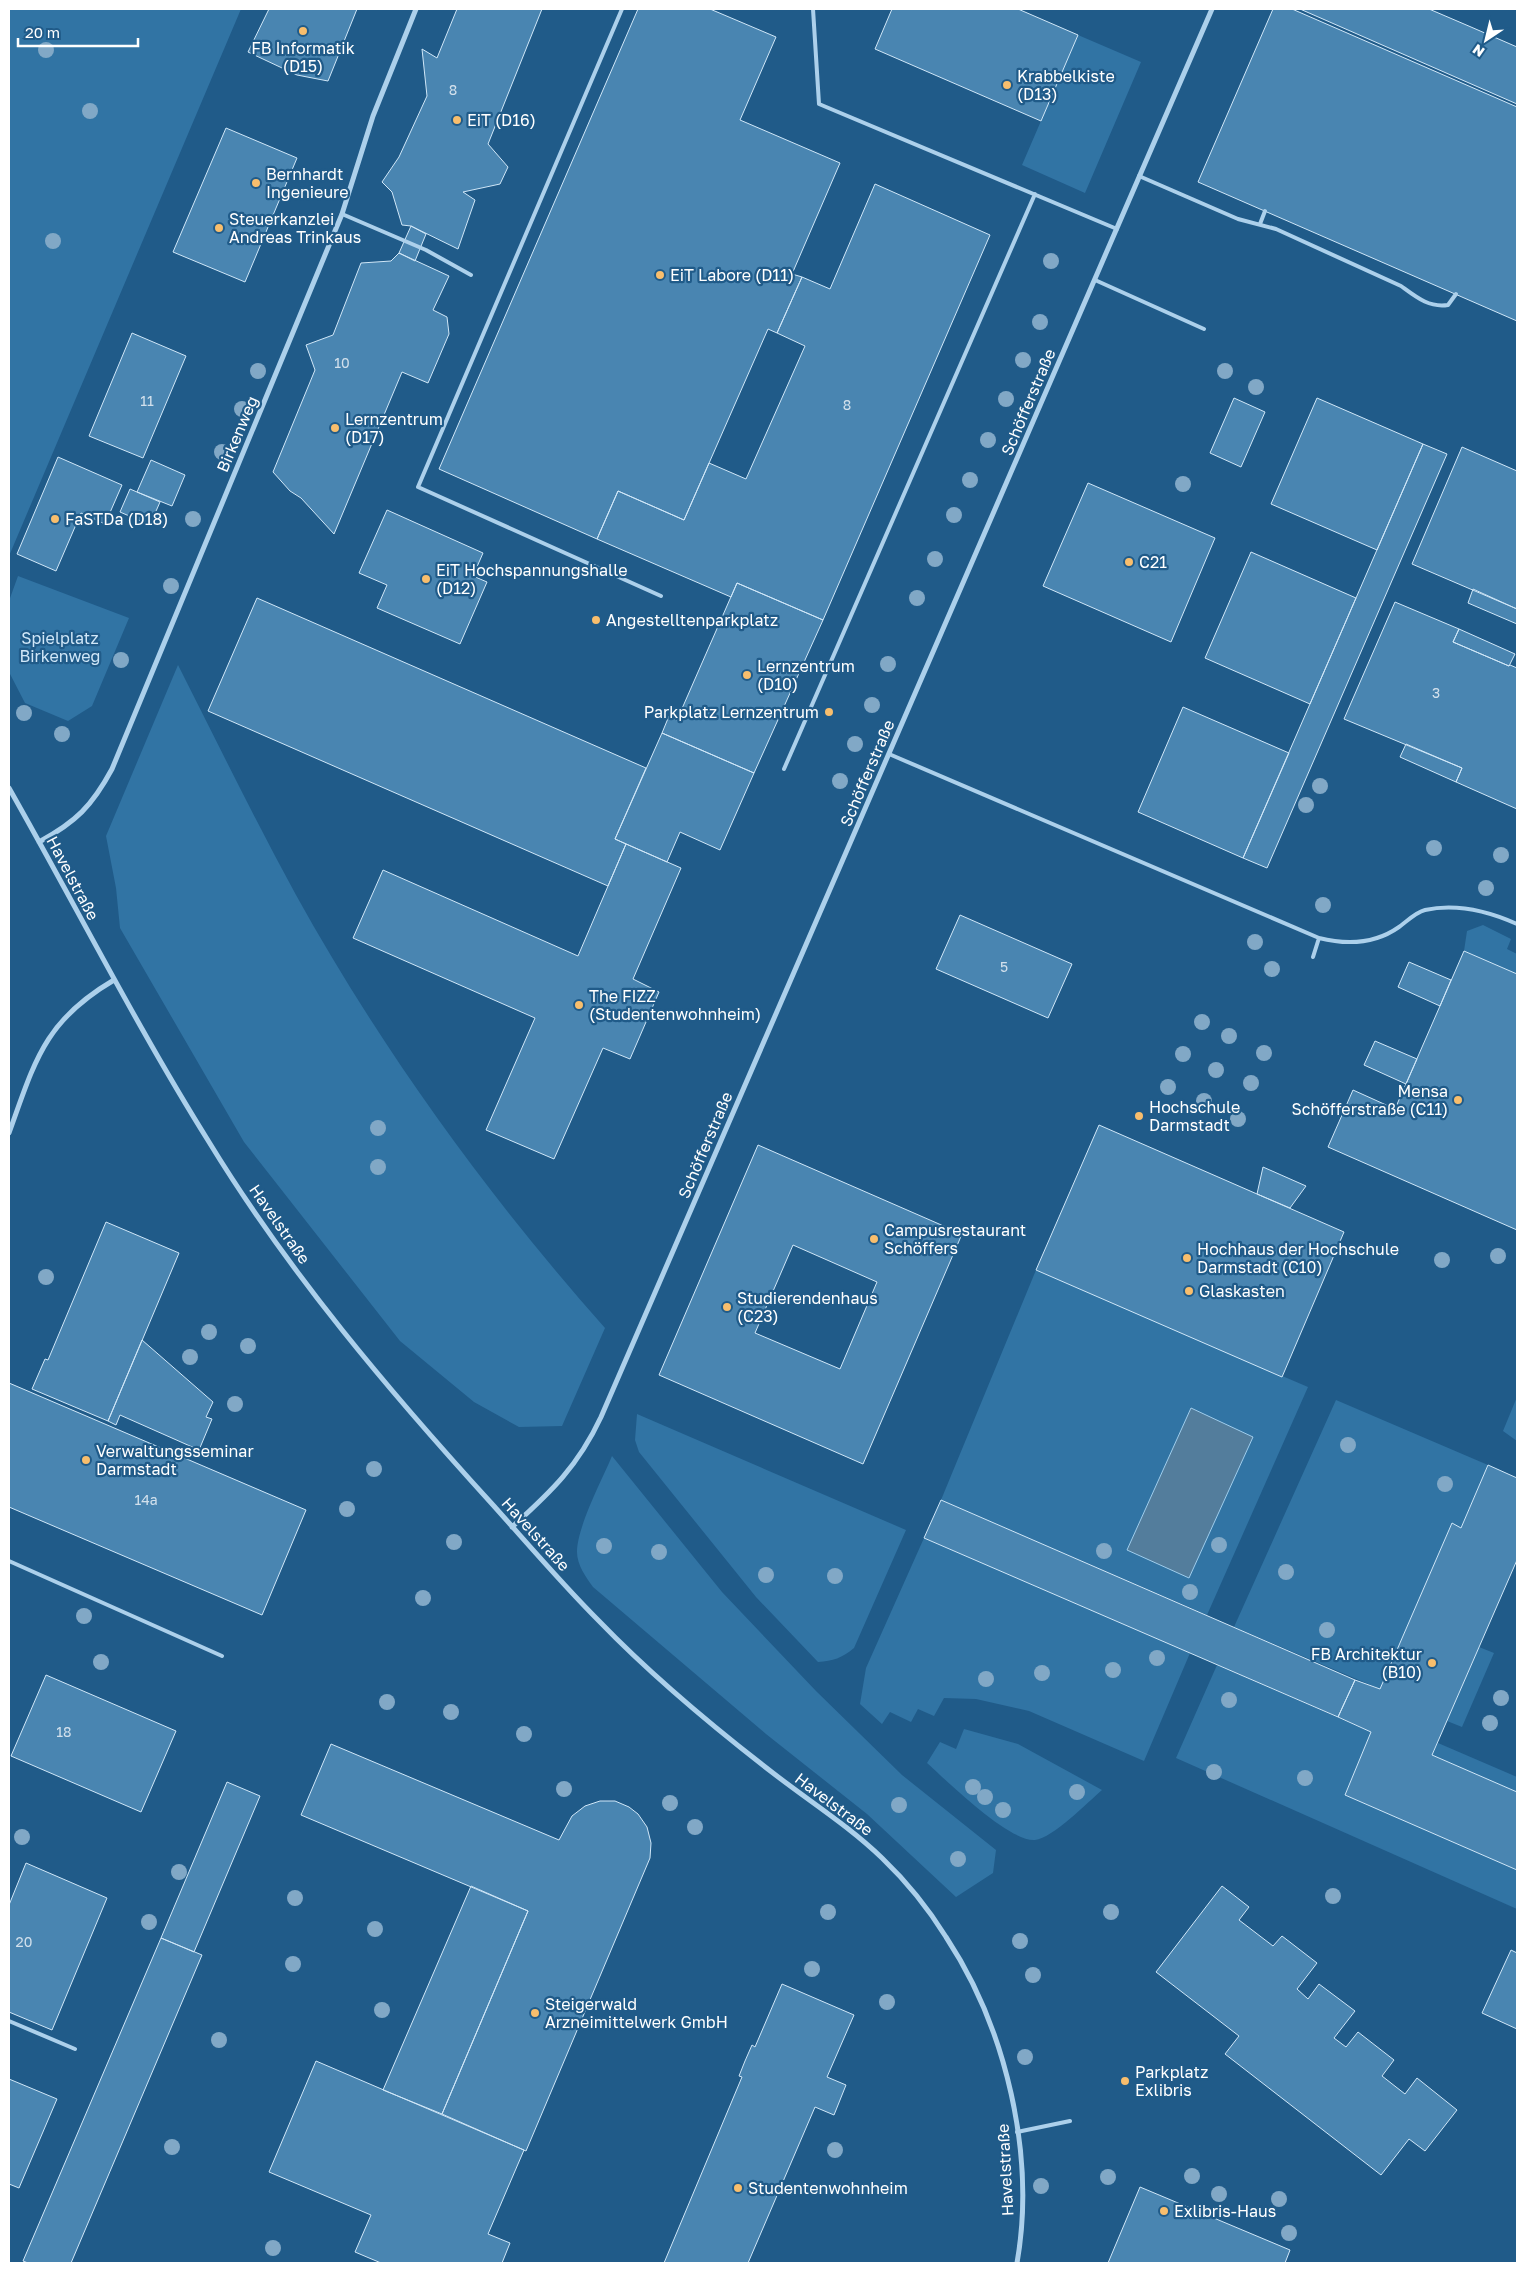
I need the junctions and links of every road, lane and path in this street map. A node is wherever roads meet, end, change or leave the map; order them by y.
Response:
1 (416, 9) edge
2 (622, 9) edge
3 (813, 9) edge
4 (1212, 9) edge
5 (1139, 176) junction
6 (1035, 194) junction
7 (1265, 212) dead end
8 (342, 214) junction
9 (1260, 224) junction
10 (1117, 228) junction
11 (471, 275) dead end
12 (1095, 280) junction
13 (1456, 294) dead end
14 (1204, 328) dead end
15 (661, 596) dead end
16 (889, 754) junction
17 (784, 769) dead end
18 (9, 788) edge
19 (40, 842) junction
20 (1517, 924) edge
21 (1319, 938) junction
22 (1313, 957) dead end
23 (114, 980) junction
24 (9, 1133) edge
25 (512, 1527) junction
26 (9, 1562) edge
27 (222, 1656) dead end
28 (9, 2021) edge
29 (75, 2049) dead end
30 (1070, 2121) dead end
31 (1017, 2132) junction
32 (1017, 2263) edge

1 - 8 street, Birkenweg
2 - 15 lane
3 - 6 lane
4 - 5 street, Schöfferstraße
5 - 9 lane
5 - 10 street, Schöfferstraße
6 - 10 lane
6 - 17 lane
7 - 9 lane
8 - 11 lane
8 - 19 street, Birkenweg
9 - 13 lane
10 - 12 street, Schöfferstraße
12 - 14 lane
12 - 16 street, Schöfferstraße
16 - 21 lane
16 - 25 street, Schöfferstraße
18 - 19 street, Havelstraße
19 - 23 street, Havelstraße
20 - 21 lane
21 - 22 lane
23 - 24 street
23 - 25 street, Havelstraße
25 - 31 street, Havelstraße
26 - 27 lane
28 - 29 lane
30 - 31 lane
31 - 32 street, Havelstraße

